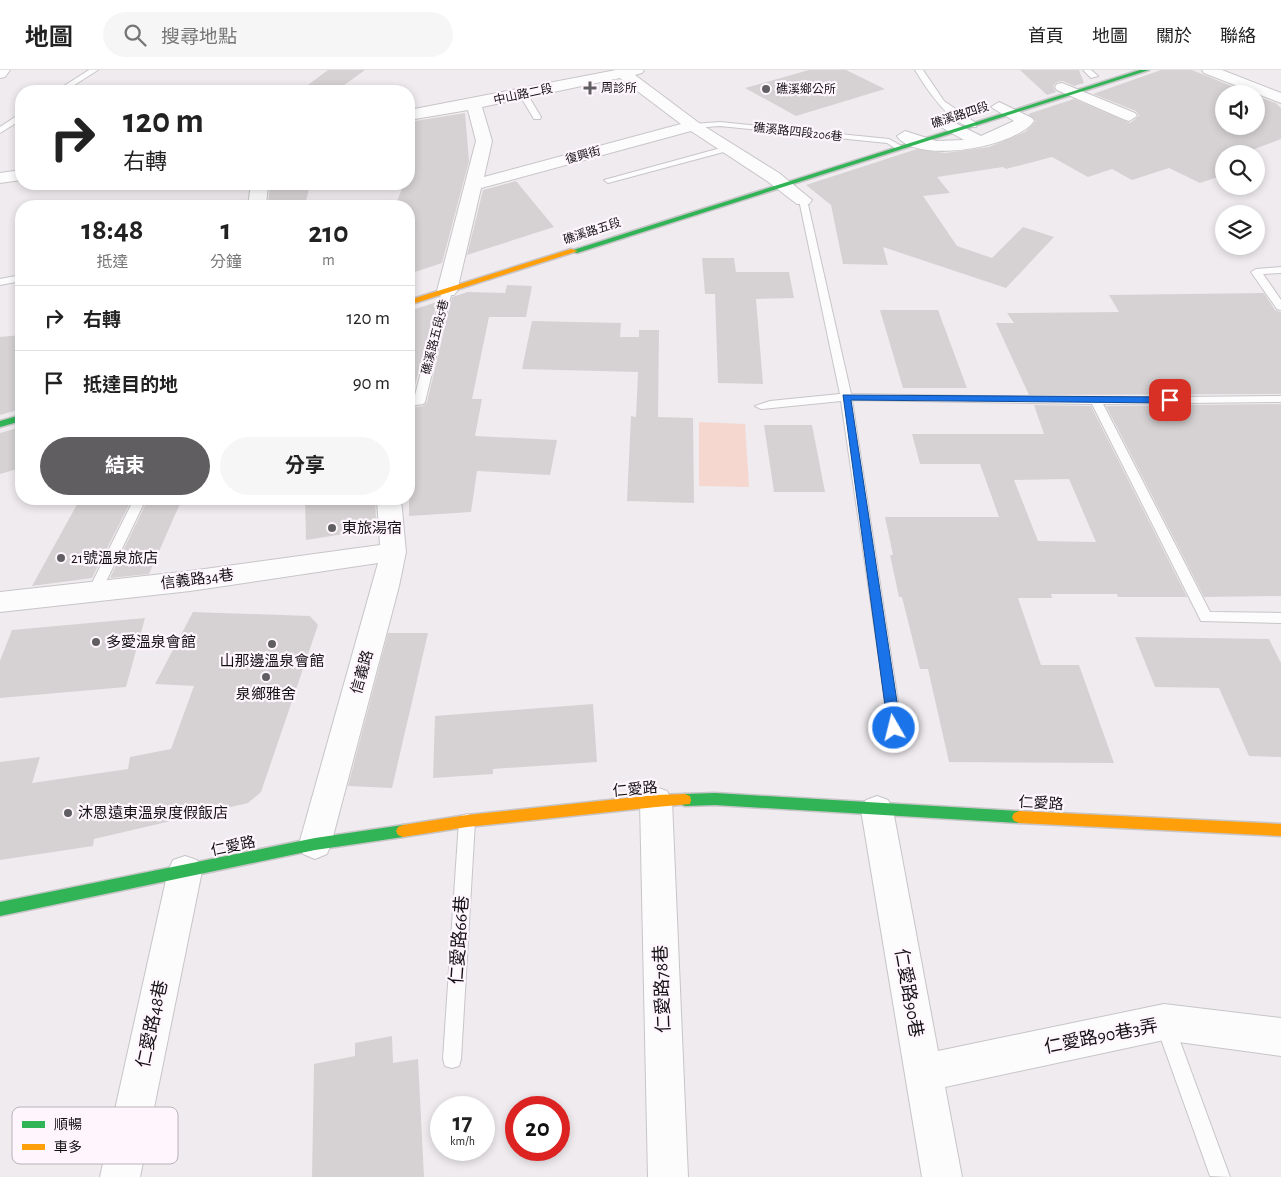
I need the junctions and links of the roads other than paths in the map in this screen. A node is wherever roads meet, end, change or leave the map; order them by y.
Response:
1 (2, 70) edge
2 (94, 70) edge
3 (919, 70) edge
4 (1114, 70) edge
5 (1146, 70) edge
6 (1209, 70) edge
7 (630, 72) edge
8 (1091, 73) edge
9 (0, 74) edge
10 (70, 85) edge
11 (1069, 90) junction
12 (523, 94) junction
13 (1281, 98) edge
14 (474, 104) junction
15 (1005, 110) junction
16 (415, 114) edge
17 (1128, 116) dead end
18 (537, 117) dead end
19 (15, 121) edge
20 (955, 124) junction
21 (693, 126) junction
22 (0, 131) edge
23 (903, 142) junction
24 (980, 142) junction
25 (728, 148) junction
26 (15, 176) edge
27 (1, 179) edge
28 (608, 180) dead end
29 (778, 181) junction
30 (474, 185) junction
31 (803, 200) joint
32 (1281, 270) edge
33 (15, 279) edge
34 (0, 282) edge
35 (449, 285) junction
36 (415, 291) edge
37 (415, 300) edge
38 (1281, 307) edge
39 (846, 397) junction
40 (1281, 399) edge
41 (1096, 401) junction
42 (415, 403) edge
43 (761, 406) dead end
44 (15, 420) edge
45 (0, 424) edge
46 (137, 505) edge
47 (388, 505) edge
48 (392, 552) junction
49 (95, 591) junction
50 (0, 602) edge
51 (1281, 618) edge
52 (894, 728) dead end
53 (656, 801) junction
54 (877, 810) junction
55 (466, 821) junction
56 (1281, 830) edge
57 (315, 844) junction
58 (184, 872) junction
59 (0, 909) edge
60 (1164, 1022) junction
61 (1281, 1037) edge
62 (452, 1059) dead end
63 (923, 1073) junction
64 (135, 1107) edge
65 (123, 1164) edge
66 (1220, 1176) edge
67 (120, 1177) edge
68 (668, 1177) edge
69 (942, 1177) edge

1 - 9 street
2 - 10 lane
3 - 20 lane
4 - 8 main road, 礁溪路四段
5 - 11 main road, 礁溪路四段
6 - 13 street
7 - 12 street, 中山路二段
7 - 21 street
8 - 11 main road, 礁溪路四段
11 - 15 main road, 礁溪路四段
11 - 17 street
12 - 14 street, 中山路二段
12 - 18 lane
14 - 16 street, 中山路二段
14 - 30 street
15 - 20 main road, 礁溪路四段
15 - 20 main road, 礁溪路四段
15 - 24 street
19 - 22 lane
20 - 23 main road, 礁溪路四段
20 - 24 street
21 - 23 lane, 礁溪路四段206巷
21 - 25 street
21 - 30 street, 復興街
23 - 24 street
23 - 29 main road, 礁溪路四段
25 - 28 lane
25 - 29 street
26 - 27 street
29 - 31 street
29 - 35 main road, 礁溪路五段
30 - 35 street
31 - 39 lane
32 - 38 lane
33 - 34 lane
35 - 36 main road, 礁溪路五段
35 - 37 main road, 礁溪路五段
35 - 42 lane, 礁溪路五段5巷
39 - 41 lane
39 - 43 lane
39 - 52 lane
40 - 41 lane
41 - 51 lane
44 - 45 main road
46 - 49 lane
47 - 48 street, 信義路
48 - 49 street, 信義路34巷
48 - 57 street, 信義路
49 - 50 street, 信義路34巷
53 - 54 main road, 仁愛路
53 - 55 main road, 仁愛路
53 - 68 street, 仁愛路78巷
54 - 56 main road, 仁愛路
54 - 63 street, 仁愛路90巷
55 - 57 main road, 仁愛路
55 - 62 lane, 仁愛路66巷
57 - 58 main road, 仁愛路
58 - 59 main road, 仁愛路
58 - 64 street, 仁愛路48巷
60 - 61 street, 仁愛路90巷3弄
60 - 63 street, 仁愛路90巷3弄
60 - 66 lane
63 - 69 street, 仁愛路90巷
65 - 67 street, 仁愛路48巷

